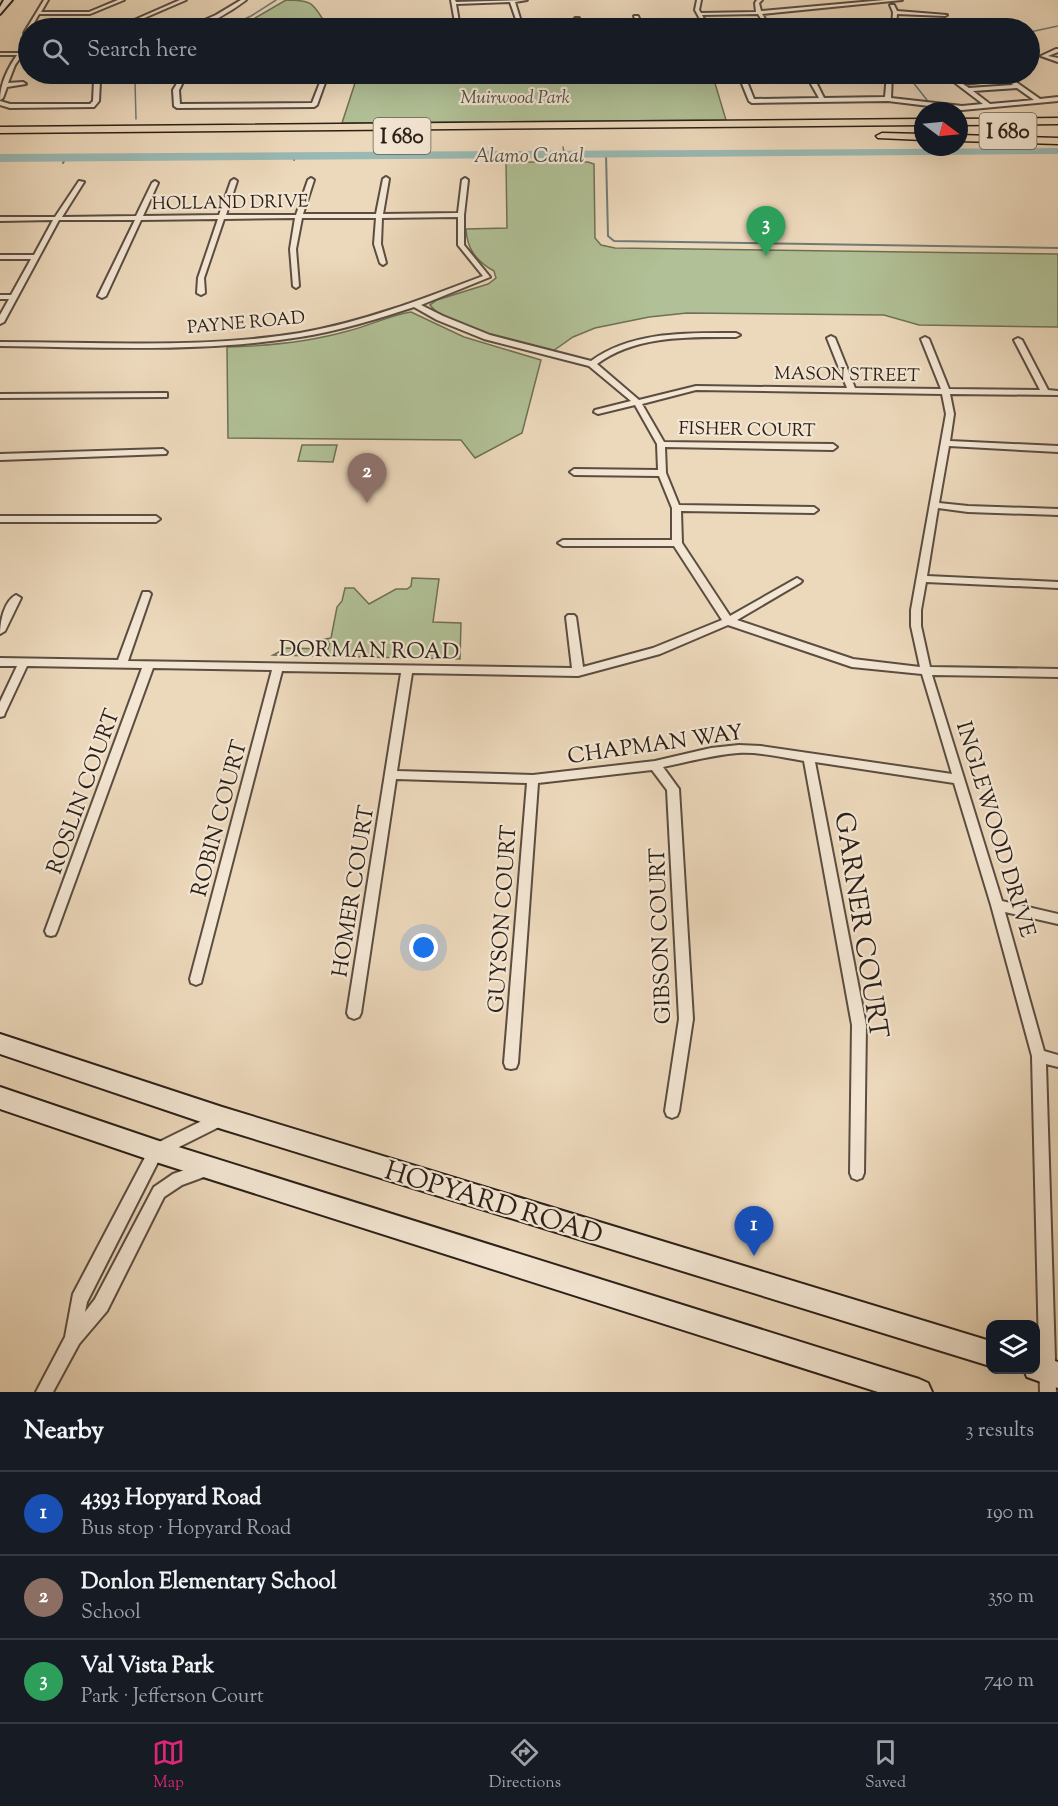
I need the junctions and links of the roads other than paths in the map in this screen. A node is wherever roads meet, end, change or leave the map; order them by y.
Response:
1 (8, 0) edge
2 (46, 0) edge
3 (122, 0) edge
4 (184, 0) edge
5 (244, 0) edge
6 (512, 0) edge
7 (525, 0) edge
8 (699, 0) edge
9 (760, 0) edge
10 (900, 0) edge
11 (453, 1) edge
12 (883, 1) edge
13 (0, 12) edge
14 (895, 12) junction
15 (39, 13) junction
16 (759, 13) junction
17 (700, 14) junction
18 (945, 15) dead end
19 (36, 18) edge
20 (142, 18) edge
21 (213, 18) edge
22 (456, 18) edge
23 (518, 18) edge
24 (702, 18) edge
25 (762, 18) edge
26 (895, 18) edge
27 (1058, 50) edge
28 (0, 54) edge
29 (18, 54) edge
30 (18, 58) edge
31 (1058, 60) edge
32 (23, 84) dead end
33 (97, 84) edge
34 (179, 84) edge
35 (322, 84) edge
36 (745, 84) edge
37 (813, 84) edge
38 (889, 84) edge
39 (959, 84) edge
40 (1015, 84) edge
41 (6, 85) junction
42 (1017, 86) junction
43 (968, 90) junction
44 (888, 99) junction
45 (1058, 99) edge
46 (0, 100) edge
47 (822, 100) junction
48 (1040, 101) junction
49 (989, 106) junction
50 (1058, 119) edge
51 (914, 122) edge
52 (968, 122) edge
53 (0, 130) edge
54 (1058, 130) edge
55 (968, 131) edge
56 (914, 132) edge
57 (803, 133) junction
58 (848, 135) dead end
59 (869, 136) dead end
60 (914, 137) edge
61 (968, 138) edge
62 (0, 140) edge
63 (1058, 141) edge
64 (386, 179) dead end
65 (311, 180) dead end
66 (465, 180) dead end
67 (234, 181) dead end
68 (81, 182) dead end
69 (155, 183) dead end
70 (381, 215) junction
71 (461, 215) junction
72 (299, 216) junction
73 (138, 218) junction
74 (220, 218) junction
75 (0, 219) edge
76 (57, 219) junction
77 (0, 257) edge
78 (36, 257) junction
79 (383, 263) dead end
80 (296, 286) dead end
81 (201, 293) dead end
82 (102, 296) dead end
83 (0, 297) edge
84 (13, 297) junction
85 (416, 305) junction
86 (0, 322) edge
87 (735, 335) dead end
88 (831, 338) dead end
89 (925, 339) dead end
90 (1018, 340) dead end
91 (0, 344) edge
92 (592, 364) junction
93 (851, 388) junction
94 (945, 390) junction
95 (1045, 393) junction
96 (1058, 393) edge
97 (164, 395) dead end
98 (0, 396) edge
99 (637, 402) junction
100 (598, 412) dead end
101 (946, 443) junction
102 (661, 444) junction
103 (833, 447) dead end
104 (1058, 449) edge
105 (163, 452) dead end
106 (0, 457) edge
107 (574, 472) dead end
108 (662, 473) junction
109 (935, 505) junction
110 (676, 508) junction
111 (814, 510) dead end
112 (1058, 512) edge
113 (0, 519) edge
114 (156, 519) dead end
115 (563, 543) dead end
116 (677, 543) junction
117 (922, 579) junction
118 (797, 581) dead end
119 (1058, 585) edge
120 (146, 594) dead end
121 (16, 598) dead end
122 (571, 617) dead end
123 (728, 621) junction
124 (0, 631) edge
125 (0, 662) edge
126 (24, 662) junction
127 (122, 664) junction
128 (149, 664) junction
129 (278, 667) junction
130 (407, 670) junction
131 (926, 670) junction
132 (578, 672) junction
133 (1058, 673) edge
134 (0, 713) edge
135 (809, 758) junction
136 (655, 765) junction
137 (391, 775) junction
138 (533, 779) junction
139 (958, 779) junction
140 (997, 904) junction
141 (1058, 919) edge
142 (51, 931) dead end
143 (196, 978) dead end
144 (354, 1013) dead end
145 (0, 1044) edge
146 (1039, 1056) junction
147 (1058, 1061) edge
148 (511, 1062) dead end
149 (0, 1098) edge
150 (672, 1111) dead end
151 (222, 1118) junction
152 (156, 1151) junction
153 (210, 1168) junction
154 (857, 1173) dead end
155 (73, 1338) junction
156 (986, 1353) edge
157 (1047, 1377) edge
158 (44, 1392) edge
159 (919, 1392) edge

1 - 13 main road
2 - 15 street
3 - 15 street
4 - 20 street
5 - 21 street
6 - 7 street
6 - 11 street
6 - 23 street
8 - 17 street
9 - 16 street
10 - 12 street
11 - 22 street
12 - 14 street
12 - 16 street
14 - 18 street
14 - 26 street
15 - 19 street
16 - 17 street
16 - 25 street
17 - 24 street
27 - 31 street
28 - 29 street
30 - 41 street
32 - 41 street
33 - 46 street
34 - 35 street
36 - 47 street
37 - 47 street
38 - 44 street
39 - 43 street
40 - 42 street
41 - 46 street
42 - 43 street
42 - 48 street
43 - 49 street
44 - 47 street
44 - 49 street
45 - 48 street
48 - 49 street
50 - 52 highway, I 680
51 - 53 highway, I 680
54 - 55 highway, I 680
56 - 57 highway, I 680
57 - 58 highway
57 - 62 highway, I 680
59 - 60 highway
61 - 63 highway
64 - 70 street
65 - 72 street
66 - 71 street
67 - 74 street
68 - 76 street
69 - 73 street
70 - 71 street, HOLLAND DRIVE
70 - 72 street, HOLLAND DRIVE
70 - 79 street
71 - 85 street, PAYNE ROAD
72 - 74 street, HOLLAND DRIVE
72 - 80 street
73 - 74 street, HOLLAND DRIVE
73 - 76 street, HOLLAND DRIVE
73 - 82 street
74 - 81 street
75 - 76 street, HOLLAND DRIVE
76 - 78 street
77 - 78 street
78 - 84 street
83 - 84 street
84 - 86 street
85 - 91 street, PAYNE ROAD
85 - 92 street
87 - 92 street
88 - 93 street
89 - 94 street, INGLEWOOD DRIVE
90 - 95 street
92 - 99 street
93 - 94 street, MASON STREET
93 - 99 street, MASON STREET
94 - 95 street, MASON STREET
94 - 101 street, INGLEWOOD DRIVE
95 - 96 street, MASON STREET
97 - 98 street
99 - 100 street, MASON STREET
99 - 102 street
101 - 104 street
101 - 109 street, INGLEWOOD DRIVE
102 - 103 street, FISHER COURT
102 - 108 street
105 - 106 street
107 - 108 street
108 - 110 street
109 - 112 street
109 - 117 street, INGLEWOOD DRIVE
110 - 111 street
110 - 116 street
113 - 114 street
115 - 116 street
116 - 123 street
117 - 119 street
117 - 131 street, INGLEWOOD DRIVE
118 - 123 street, DORMAN ROAD
120 - 127 street
121 - 124 street
122 - 132 street
123 - 131 street
123 - 132 street, DORMAN ROAD
125 - 126 street, DORMAN ROAD
126 - 127 street, DORMAN ROAD
126 - 134 street
127 - 128 street, DORMAN ROAD
128 - 129 street, DORMAN ROAD
128 - 142 street, ROSLIN COURT
129 - 130 street, DORMAN ROAD
129 - 143 street, ROBIN COURT
130 - 132 street, DORMAN ROAD
130 - 137 street, HOMER COURT
131 - 133 street
131 - 139 street, INGLEWOOD DRIVE
135 - 136 street, CHAPMAN WAY
135 - 139 street, CHAPMAN WAY
135 - 154 street, GARNER COURT
136 - 138 street, CHAPMAN WAY
136 - 150 street, GIBSON COURT
137 - 138 street, CHAPMAN WAY
137 - 144 street, HOMER COURT
138 - 148 street, GUYSON COURT
139 - 140 street, INGLEWOOD DRIVE
140 - 141 street
140 - 146 street, INGLEWOOD DRIVE
145 - 151 main road, HOPYARD ROAD
146 - 147 street
146 - 157 street, INGLEWOOD DRIVE
149 - 152 main road
151 - 152 street
151 - 156 main road, HOPYARD ROAD
152 - 153 main road
152 - 155 street
153 - 155 street
153 - 159 main road
155 - 158 street

